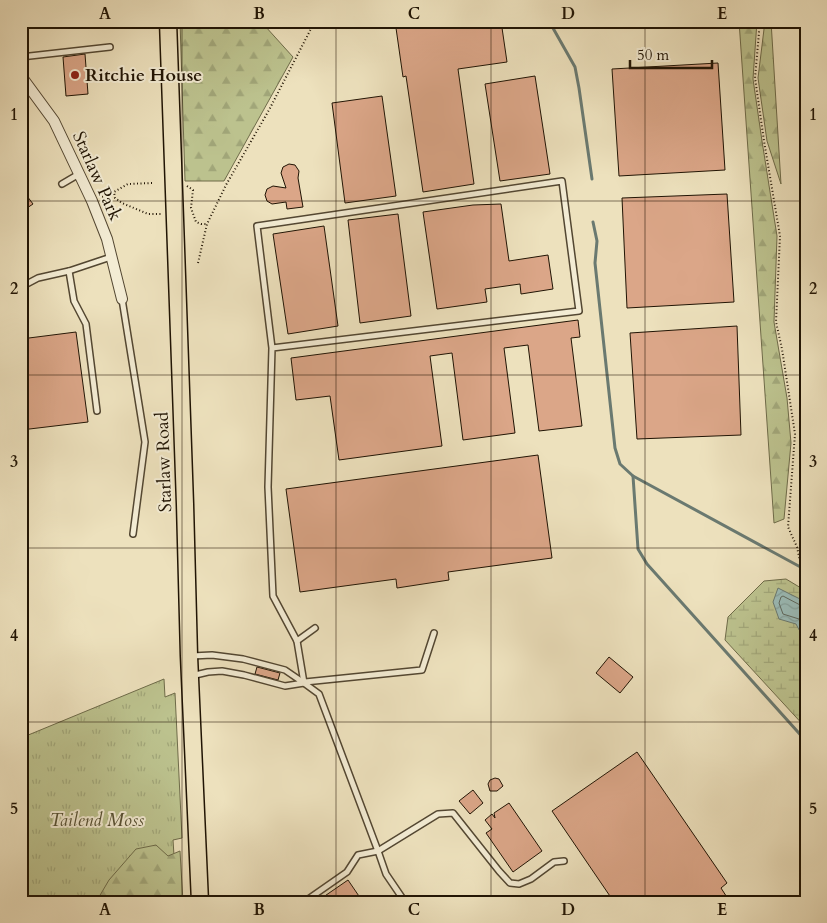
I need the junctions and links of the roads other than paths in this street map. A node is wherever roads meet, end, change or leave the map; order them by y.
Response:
1 (168, 21) edge
2 (110, 47) dead end
3 (21, 57) edge
4 (21, 76) edge
5 (79, 174) junction
6 (62, 184) dead end
7 (112, 257) junction
8 (69, 271) junction
9 (21, 287) edge
10 (122, 299) joint
11 (272, 348) junction
12 (97, 411) dead end
13 (133, 534) dead end
14 (315, 628) dead end
15 (434, 633) dead end
16 (297, 641) junction
17 (189, 656) junction
18 (190, 677) junction
19 (304, 682) junction
20 (378, 851) junction
21 (564, 862) dead end
22 (200, 902) edge
23 (304, 902) edge
24 (405, 902) edge

1 - 17 main road, Starlaw Road
2 - 3 lane
4 - 5 street, Starlaw Park
5 - 6 lane
5 - 7 street, Starlaw Park
7 - 8 lane
7 - 10 street, Starlaw Park
8 - 9 lane
8 - 12 lane
10 - 13 lane
11 - 11 lane
11 - 16 lane
14 - 16 lane
15 - 19 lane
16 - 19 lane
17 - 18 main road, Starlaw Road
17 - 19 lane
18 - 19 lane
18 - 22 main road, Starlaw Road
19 - 20 lane
20 - 21 lane
20 - 23 lane
20 - 24 lane

